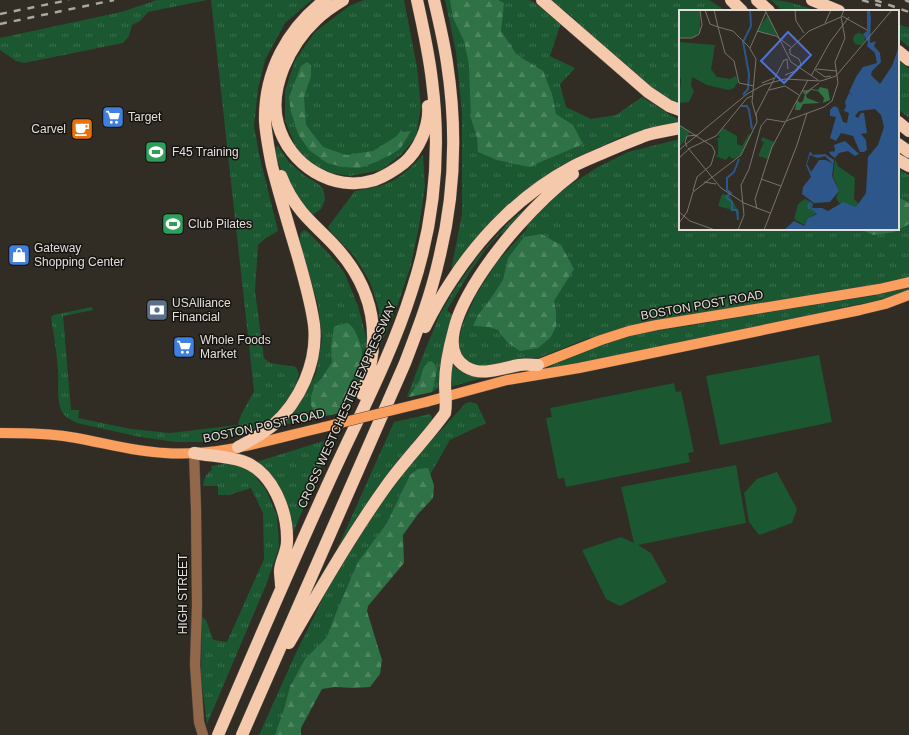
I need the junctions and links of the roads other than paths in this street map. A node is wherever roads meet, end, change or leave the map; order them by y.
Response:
1 (325, 0) edge
2 (342, 0) edge
3 (417, 0) edge
4 (434, 0) edge
5 (542, 0) edge
6 (731, 0) edge
7 (757, 0) edge
8 (812, 0) edge
9 (741, 10) edge
10 (767, 10) edge
11 (837, 10) edge
12 (899, 46) edge
13 (899, 52) edge
14 (909, 53) edge
15 (909, 60) edge
16 (432, 80) junction
17 (679, 110) edge
18 (899, 123) edge
19 (679, 128) edge
20 (909, 131) edge
21 (267, 135) junction
22 (899, 145) edge
23 (608, 151) junction
24 (909, 152) edge
25 (899, 161) edge
26 (909, 166) edge
27 (909, 282) edge
28 (909, 295) edge
29 (454, 330) junction
30 (405, 363) junction
31 (538, 365) junction
32 (507, 380) junction
33 (446, 397) junction
34 (0, 433) edge
35 (238, 447) junction
36 (194, 453) junction
37 (328, 484) junction
38 (282, 588) junction
39 (258, 698) junction
40 (202, 735) edge
41 (218, 735) edge
42 (242, 735) edge

1 - 21 highway
2 - 16 highway
3 - 16 highway, CROSS WESTCHESTER EXPRESSWAY
4 - 30 highway
5 - 17 highway
6 - 9 highway
7 - 10 highway
8 - 11 highway
12 - 14 highway
13 - 15 highway
16 - 37 highway, CROSS WESTCHESTER EXPRESSWAY
18 - 20 highway
19 - 23 highway
21 - 35 highway
21 - 37 highway
22 - 24 highway
23 - 29 highway
23 - 30 highway
25 - 26 highway
27 - 31 main road, BOSTON POST ROAD
28 - 32 main road, BOSTON POST ROAD
29 - 31 highway
29 - 33 highway
30 - 39 highway
31 - 32 main road, BOSTON POST ROAD
32 - 33 main road, BOSTON POST ROAD
33 - 35 main road, BOSTON POST ROAD, bridge
33 - 39 highway
34 - 36 main road, BOSTON POST ROAD
35 - 36 main road, BOSTON POST ROAD
36 - 38 highway
36 - 40 street, HIGH STREET
37 - 38 highway, CROSS WESTCHESTER EXPRESSWAY
38 - 41 highway, CROSS WESTCHESTER EXPRESSWAY
39 - 42 highway

